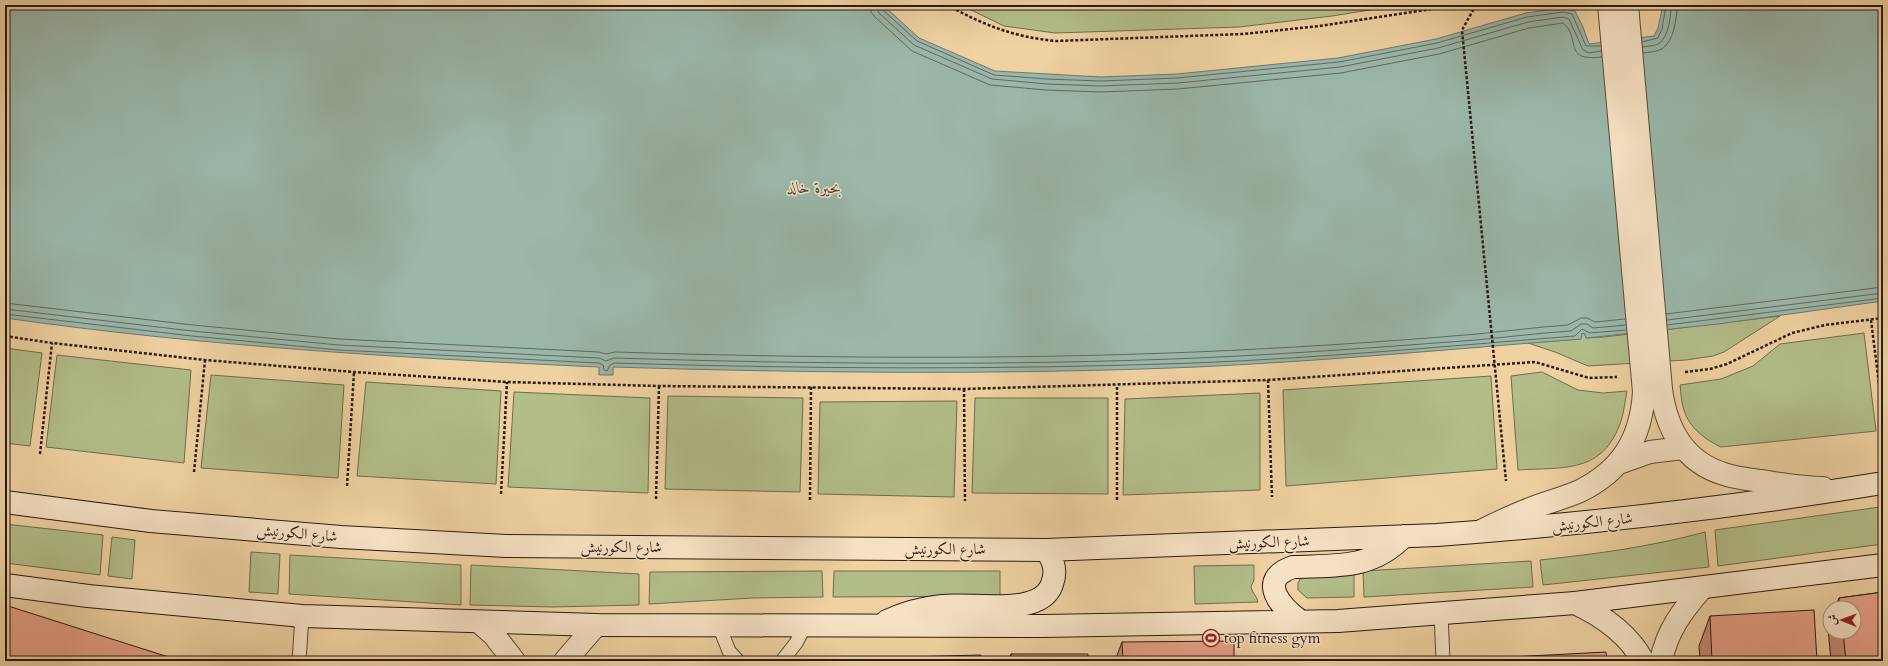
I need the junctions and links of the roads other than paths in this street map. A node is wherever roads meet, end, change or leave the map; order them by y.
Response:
1 (1609, 5) edge
2 (1628, 5) edge
3 (1651, 373) junction
4 (1683, 448) junction
5 (1619, 463) junction
6 (1883, 483) edge
7 (1853, 488) junction
8 (5, 502) edge
9 (1479, 532) junction
10 (1404, 536) junction
11 (1046, 550) junction
12 (1883, 565) edge
13 (8, 586) edge
14 (1702, 588) junction
15 (1575, 603) junction
16 (1441, 613) junction
17 (302, 616) junction
18 (1300, 621) junction
19 (479, 622) junction
20 (596, 625) junction
21 (719, 626) junction
22 (805, 626) junction
23 (875, 626) junction
24 (299, 661) edge
25 (514, 661) edge
26 (565, 661) edge
27 (738, 661) edge
28 (782, 661) edge
29 (1443, 661) edge
30 (1643, 661) edge
31 (1661, 661) edge

1 - 3 main road
2 - 3 main road
3 - 4 main road
3 - 5 main road
4 - 5 main road
4 - 7 main road
5 - 9 main road
6 - 7 main road, شارع الكورنيش
7 - 9 main road, شارع الكورنيش
8 - 11 main road, شارع الكورنيش
9 - 10 main road, شارع الكورنيش
10 - 11 main road, شارع الكورنيش
10 - 18 main road
11 - 23 main road
12 - 14 main road
13 - 17 main road
14 - 15 main road
14 - 31 main road
15 - 16 main road
15 - 30 main road
16 - 18 main road
16 - 29 lane
17 - 19 main road
17 - 24 lane
18 - 23 main road
19 - 20 main road
19 - 25 main road
20 - 21 main road
20 - 26 main road
21 - 22 main road
21 - 27 lane
22 - 23 main road
22 - 28 lane

